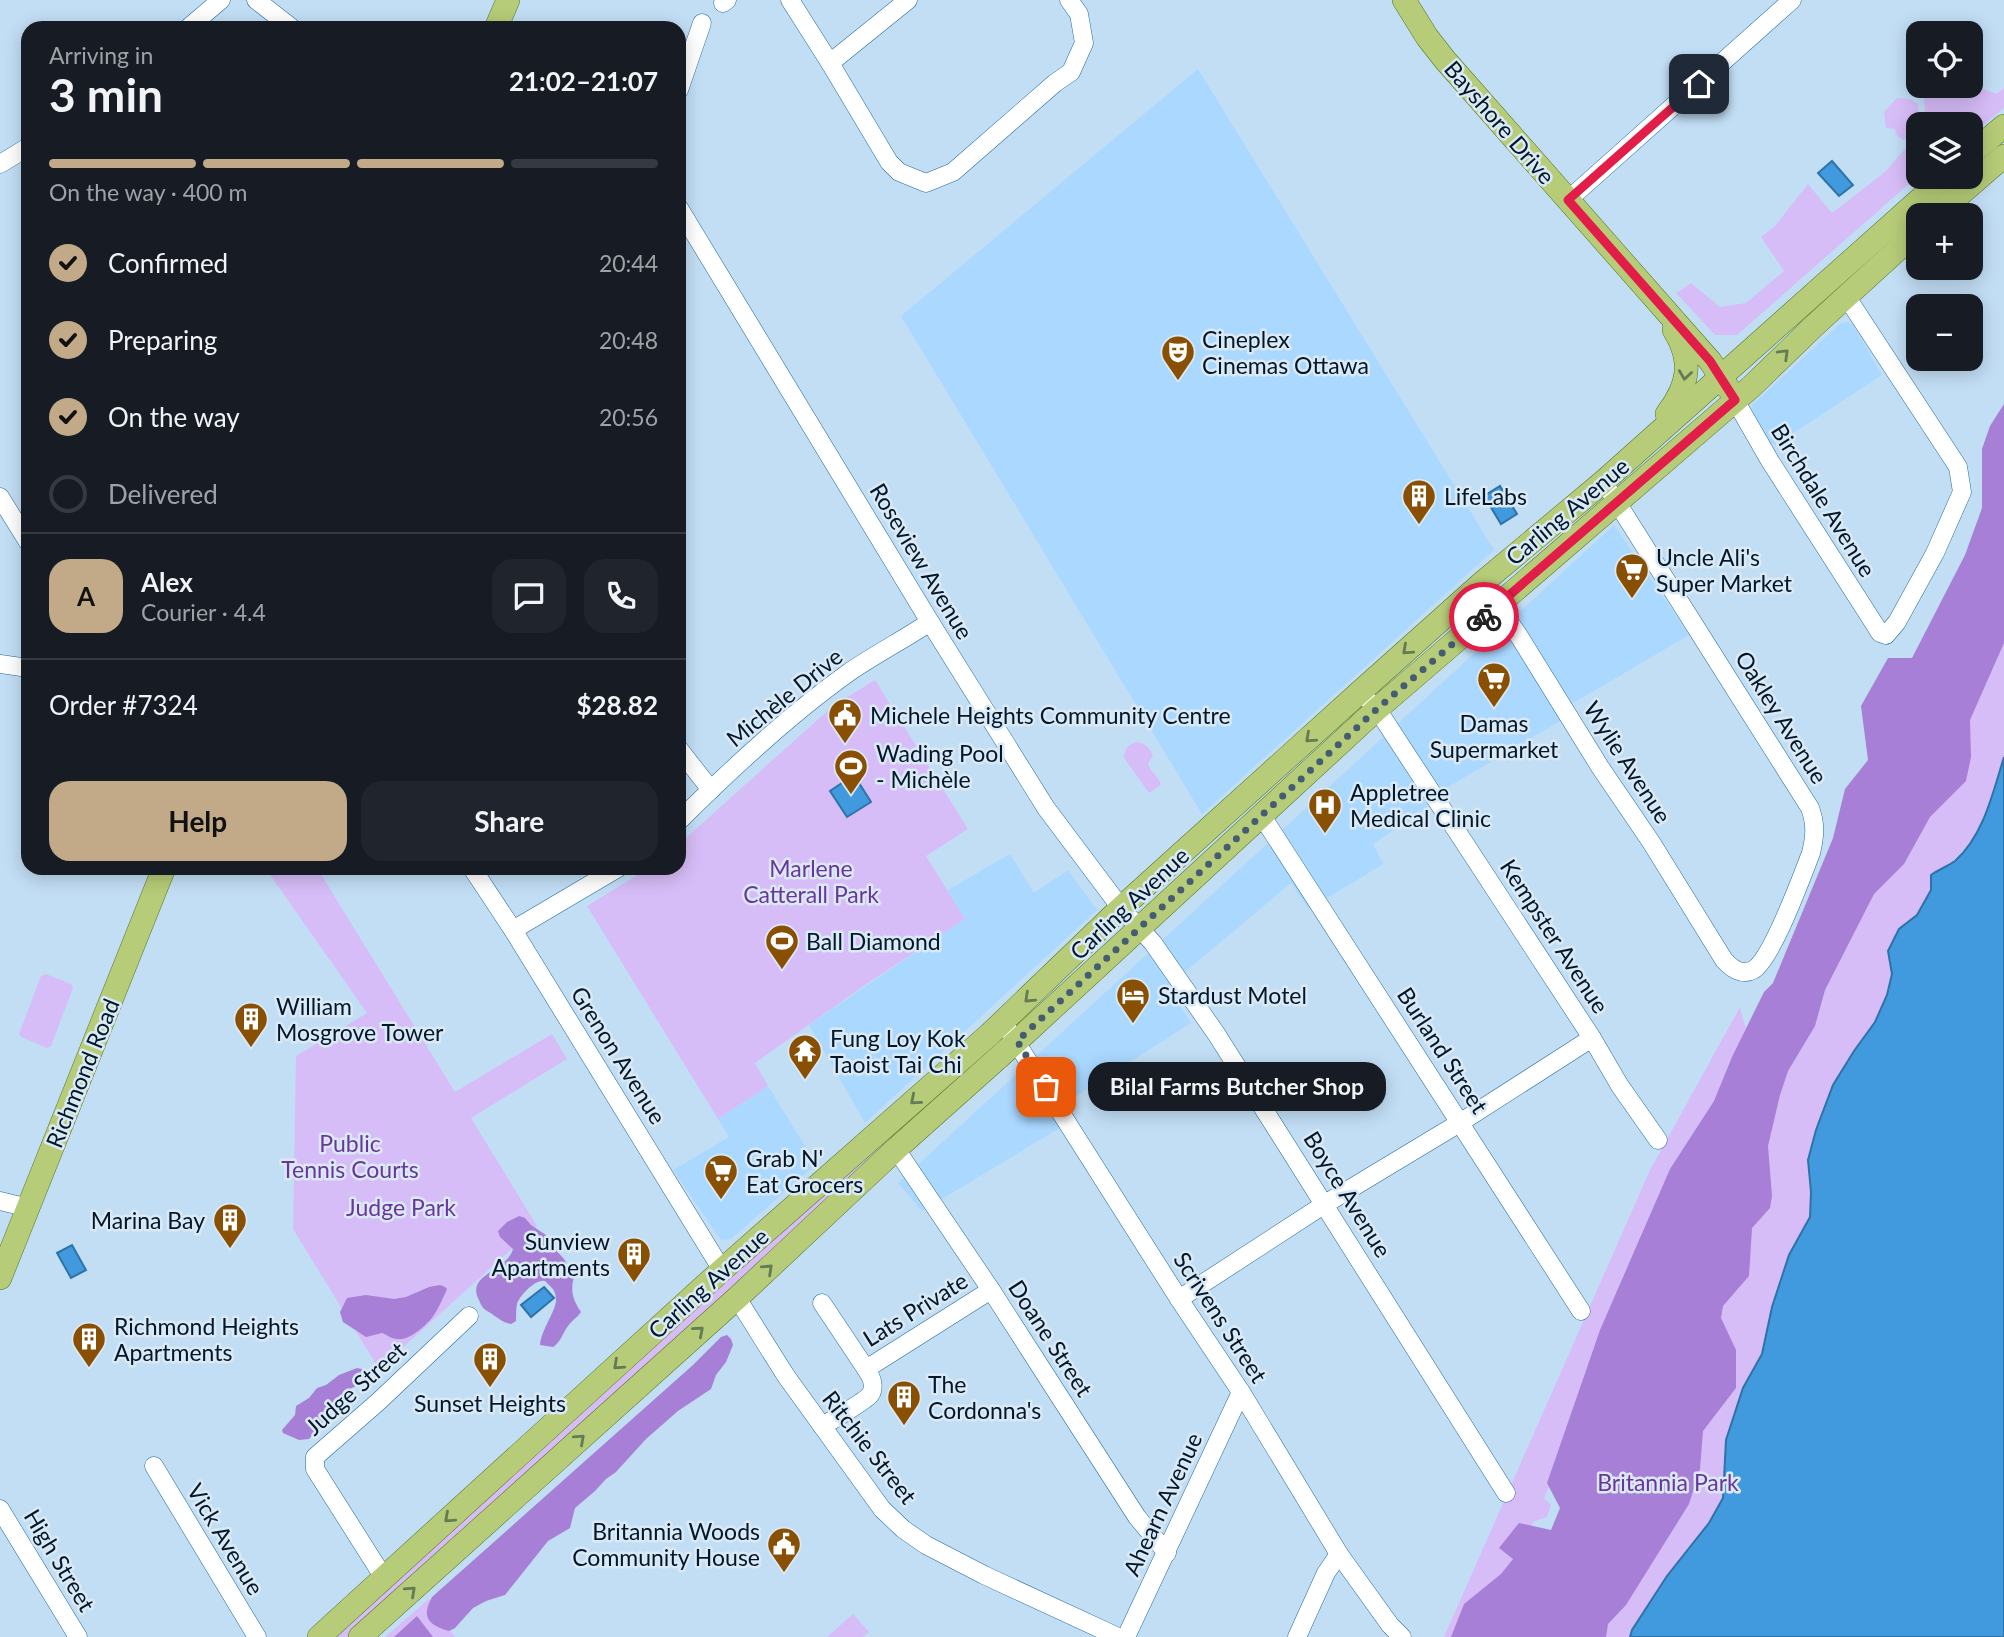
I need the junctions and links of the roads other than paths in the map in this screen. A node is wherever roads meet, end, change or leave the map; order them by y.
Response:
1 (221, 0) edge
2 (256, 0) edge
3 (508, 0) edge
4 (790, 0) edge
5 (908, 0) edge
6 (1069, 0) edge
7 (1404, 0) edge
8 (1792, 0) edge
9 (196, 21) edge
10 (283, 21) edge
11 (499, 21) edge
12 (702, 23) dead end
13 (830, 63) junction
14 (686, 70) edge
15 (2004, 126) edge
16 (1983, 144) edge
17 (21, 152) edge
18 (2004, 156) edge
19 (0, 164) edge
20 (1931, 189) edge
21 (1568, 200) junction
22 (1951, 203) edge
23 (686, 220) edge
24 (1891, 224) junction
25 (1906, 234) edge
26 (1906, 242) edge
27 (1650, 292) junction
28 (1846, 296) junction
29 (1721, 376) junction
30 (1735, 400) junction
31 (1640, 449) junction
32 (1603, 482) junction
33 (0, 497) edge
34 (1617, 501) junction
35 (21, 531) edge
36 (1482, 583) junction
37 (1498, 606) junction
38 (930, 622) junction
39 (0, 664) edge
40 (21, 667) edge
41 (1360, 692) junction
42 (1377, 709) junction
43 (686, 758) edge
44 (711, 790) junction
45 (686, 814) edge
46 (1262, 816) junction
47 (161, 875) edge
48 (477, 875) edge
49 (606, 875) edge
50 (1121, 908) junction
51 (1139, 928) junction
52 (513, 930) junction
53 (1731, 968) joint
54 (1010, 1032) junction
55 (1592, 1038) junction
56 (1461, 1122) junction
57 (1658, 1140) dead end
58 (896, 1149) junction
59 (0, 1201) edge
60 (1325, 1204) junction
61 (29, 1208) junction
62 (722, 1270) junction
63 (0, 1278) edge
64 (990, 1290) junction
65 (737, 1298) junction
66 (1179, 1299) junction
67 (822, 1303) dead end
68 (1581, 1311) dead end
69 (469, 1316) dead end
70 (866, 1369) junction
71 (1241, 1392) junction
72 (822, 1426) junction
73 (154, 1466) dead end
74 (1506, 1493) dead end
75 (0, 1509) edge
76 (1167, 1553) junction
77 (1339, 1555) junction
78 (384, 1578) junction
79 (78, 1637) edge
80 (257, 1637) edge
81 (319, 1637) edge
82 (360, 1637) edge
83 (1118, 1637) edge
84 (1126, 1637) edge
85 (1297, 1637) edge
86 (1402, 1637) edge

1 - 9 street
2 - 10 street
3 - 11 main road
4 - 13 street
5 - 13 street
6 - 13 street
7 - 21 main road, Bayshore Drive
8 - 21 street
12 - 14 street
15 - 16 main road
17 - 19 street
18 - 22 main road
20 - 24 main road, Carling Avenue
21 - 27 main road, Bayshore Drive
23 - 38 street, Roseview Avenue
24 - 25 main road
24 - 29 main road, Carling Avenue
26 - 28 main road, Carling Avenue
27 - 29 main road, Bayshore Drive
27 -> 31 main road
30 -> 28 main road, Carling Avenue
28 - 30 street, Birchdale Avenue
29 - 30 main road, Bayshore Drive
29 - 31 main road, Carling Avenue
30 - 34 main road, Carling Avenue
31 - 32 main road, Carling Avenue
32 - 34 street, Oakley Avenue
32 - 36 main road, Carling Avenue
33 - 35 street
34 - 37 main road, Carling Avenue
34 - 53 street, Oakley Avenue
36 - 37 street, Wylie Avenue
36 -> 41 main road, Carling Avenue
37 - 42 main road, Carling Avenue
37 - 53 street, Wylie Avenue
38 - 44 street, Michèle Drive
38 - 50 street, Roseview Avenue
39 - 40 street
41 - 42 street, Kempster Avenue
41 -> 50 main road, Carling Avenue
42 - 46 main road, Carling Avenue
42 - 55 street, Kempster Avenue
43 - 44 street
44 - 45 street, Michèle Drive
46 - 51 main road, Carling Avenue
46 - 56 street, Burland Street
47 - 61 main road, Richmond Road
48 - 52 street, Grenon Avenue
49 - 52 street
50 - 51 street, Roseview Avenue
50 -> 54 main road, Carling Avenue
51 - 54 main road, Carling Avenue
51 - 60 street, Boyce Avenue
52 - 62 street, Grenon Avenue
54 - 58 main road, Carling Avenue
54 -> 62 main road, Carling Avenue
54 - 66 street, Scrivens Street
55 - 56 street
55 - 57 street, Kempster Avenue
56 - 60 street
56 - 68 street, Burland Street
58 - 64 street, Doane Street
65 -> 58 main road, Carling Avenue
59 - 61 street
60 - 66 street
60 - 74 street, Boyce Avenue
61 - 63 main road, Richmond Road
62 -> 78 main road, Carling Avenue
64 - 70 street, Lats Private
64 - 76 street, Doane Street
65 - 72 street, Ritchie Street
82 -> 65 main road, Carling Avenue
66 - 71 street, Scrivens Street
67 - 70 street
69 - 78 street, Judge Street
70 - 72 street
71 - 76 street, Ahearn Avenue
71 - 77 street, Scrivens Street
72 - 83 street, Ritchie Street
73 - 80 street, Vick Avenue
75 - 79 street, High Street
76 - 84 street, Ahearn Avenue
77 - 85 street
77 - 86 street, Scrivens Street
78 - 81 main road, Carling Avenue

